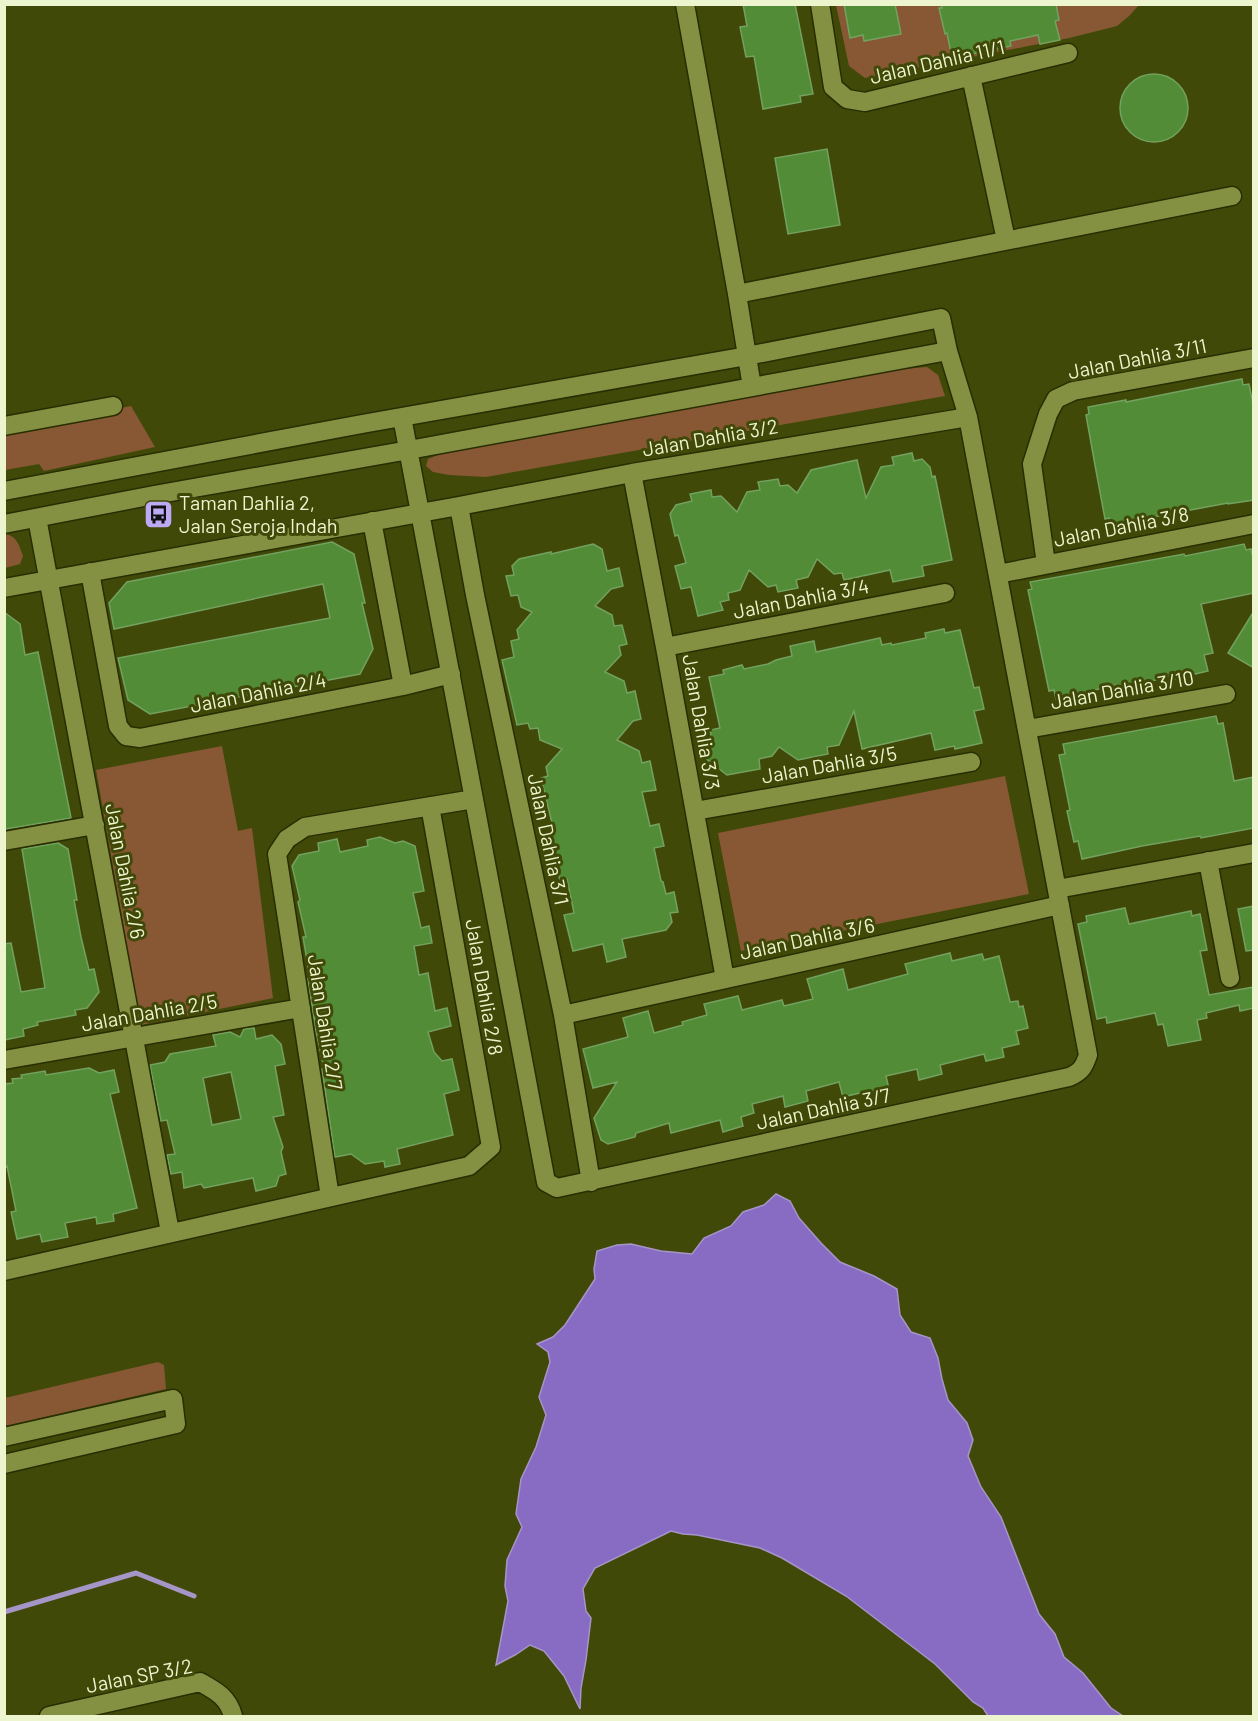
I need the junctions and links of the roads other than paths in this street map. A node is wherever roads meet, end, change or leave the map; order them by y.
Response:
1 (685, 4) edge
2 (820, 4) edge
3 (1068, 53) dead end
4 (971, 76) junction
5 (1232, 196) dead end
6 (1006, 240) junction
7 (737, 294) junction
8 (948, 351) junction
9 (747, 356) junction
10 (1254, 358) edge
11 (752, 387) junction
12 (113, 406) dead end
13 (402, 417) junction
14 (968, 417) junction
15 (4, 426) edge
16 (409, 450) junction
17 (632, 473) junction
18 (4, 491) edge
19 (459, 506) junction
20 (420, 513) junction
21 (37, 518) junction
22 (372, 521) junction
23 (4, 524) edge
24 (1254, 524) edge
25 (1046, 564) junction
26 (90, 572) junction
27 (998, 574) junction
28 (49, 580) junction
29 (4, 588) edge
30 (945, 593) dead end
31 (665, 647) junction
32 (451, 674) junction
33 (394, 688) junction
34 (1226, 694) dead end
35 (1027, 729) junction
36 (971, 762) dead end
37 (474, 799) junction
38 (430, 806) junction
39 (695, 811) junction
40 (95, 825) junction
41 (4, 841) edge
42 (1254, 853) edge
43 (1208, 861) junction
44 (1058, 897) junction
45 (1230, 978) dead end
46 (725, 979) junction
47 (301, 1008) junction
48 (563, 1015) junction
49 (134, 1038) junction
50 (4, 1060) edge
51 (591, 1182) junction
52 (330, 1197) junction
53 (170, 1232) junction
54 (5, 1267) edge
55 (4, 1437) edge
56 (4, 1464) edge
57 (232, 1712) edge
58 (59, 1715) edge

1 - 7 street
2 - 4 street, Jalan Dahlia 11/1
3 - 4 street, Jalan Dahlia 11/1
4 - 6 street
5 - 6 street
6 - 7 street
7 - 9 street
8 - 9 street
8 - 11 street
8 - 14 street
9 - 11 street
9 - 13 street
10 - 25 street, Jalan Dahlia 3/11
11 - 16 street
12 - 15 street
13 - 16 street
13 - 18 street
14 - 17 street, Jalan Dahlia 3/2
14 - 27 street
16 - 20 street
16 - 21 street
17 - 19 street, Jalan Dahlia 3/2
17 - 31 street, Jalan Dahlia 3/3
19 - 20 street, Jalan Dahlia 3/2
19 - 48 street, Jalan Dahlia 3/1
20 - 22 street, Jalan Dahlia 3/2
20 - 32 street
21 - 23 street
21 - 28 street, Jalan Dahlia 2/6
22 - 26 street, Jalan Dahlia 3/2
22 - 33 street
24 - 25 street, Jalan Dahlia 3/8
25 - 27 street, Jalan Dahlia 3/8
26 - 28 street, Jalan Dahlia 3/2
26 - 33 street, Jalan Dahlia 2/4
27 - 35 street
28 - 29 street, Jalan Dahlia 3/2
28 - 40 street, Jalan Dahlia 2/6
30 - 31 street, Jalan Dahlia 3/4
31 - 39 street, Jalan Dahlia 3/3
32 - 33 street, Jalan Dahlia 2/4
32 - 37 street
34 - 35 street, Jalan Dahlia 3/10
35 - 44 street
36 - 39 street, Jalan Dahlia 3/5
37 - 38 street
37 - 51 street, Jalan Dahlia 3/7
38 - 47 street, Jalan Dahlia 2/7
38 - 52 street, Jalan Dahlia 2/8
39 - 46 street, Jalan Dahlia 3/3
40 - 41 street
40 - 49 street, Jalan Dahlia 2/6
42 - 43 street, Jalan Dahlia 3/6
43 - 44 street, Jalan Dahlia 3/6
43 - 45 street
44 - 46 street, Jalan Dahlia 3/6
44 - 51 street, Jalan Dahlia 3/7
46 - 48 street, Jalan Dahlia 3/6
47 - 49 street, Jalan Dahlia 2/5
47 - 52 street, Jalan Dahlia 2/7
48 - 51 street, Jalan Dahlia 3/1
49 - 50 street, Jalan Dahlia 2/5
49 - 53 street, Jalan Dahlia 2/6
52 - 53 street
53 - 54 street
55 - 56 street
57 - 58 street, Jalan SP 3/2

